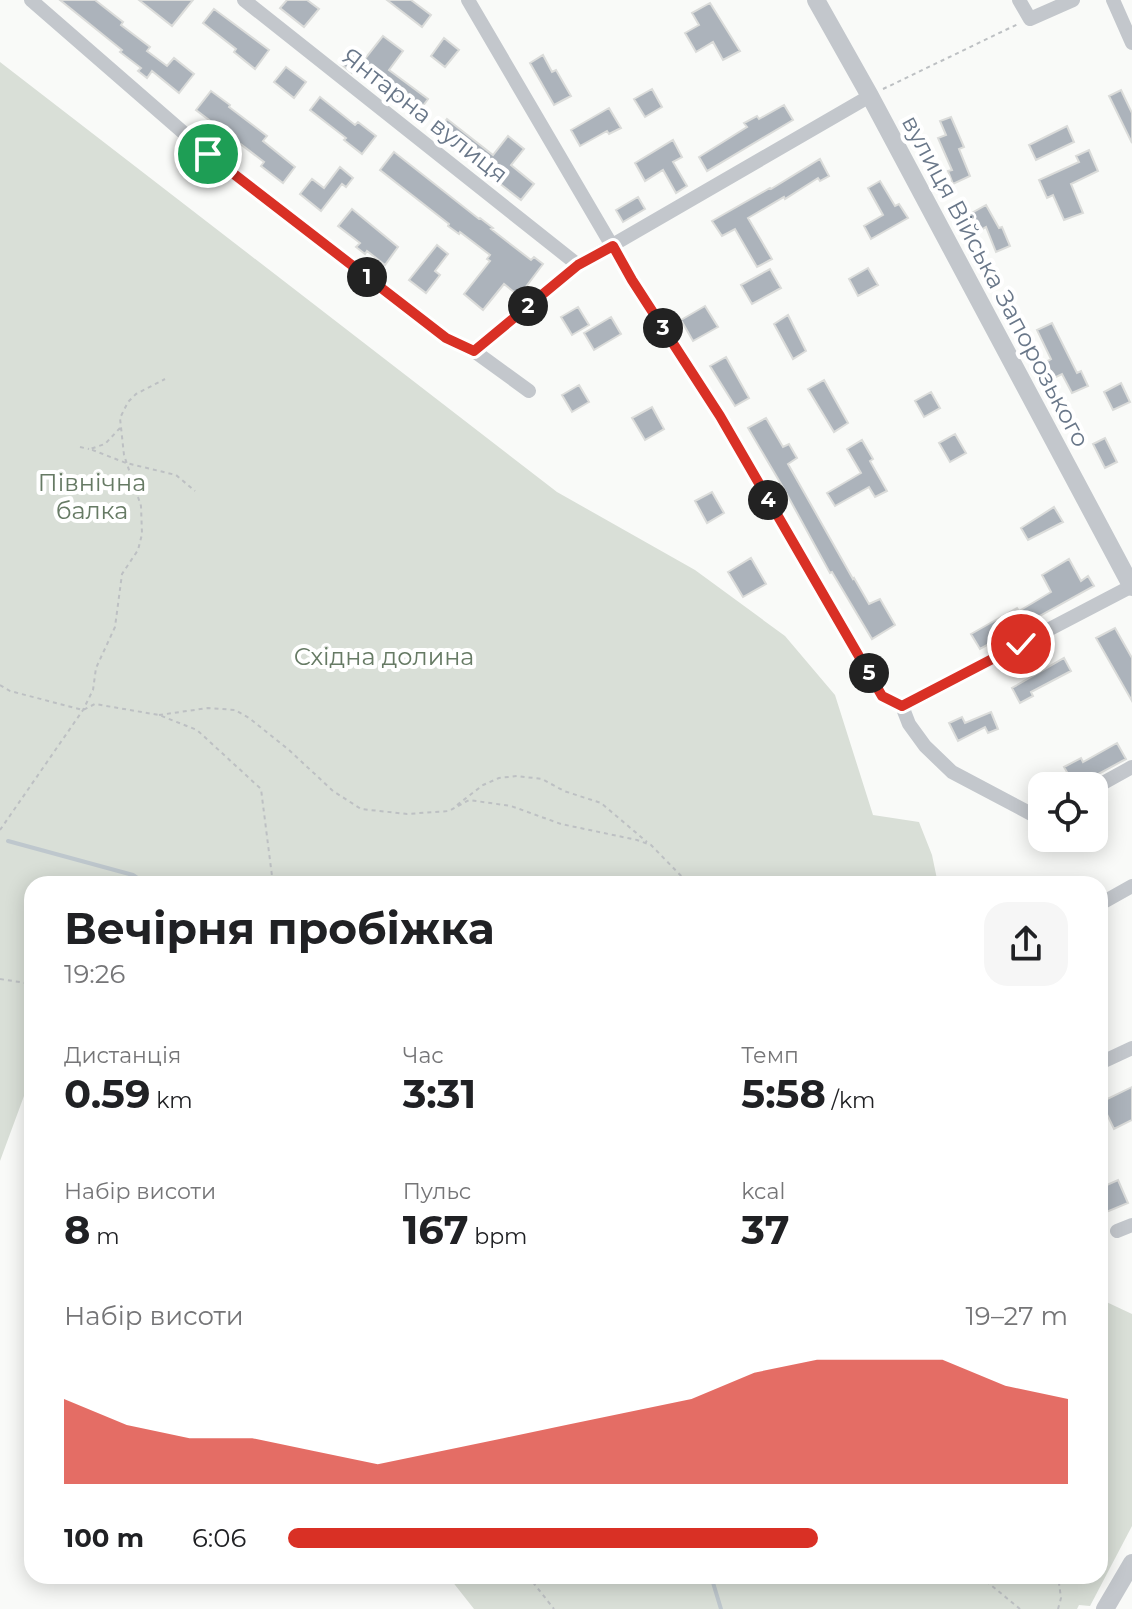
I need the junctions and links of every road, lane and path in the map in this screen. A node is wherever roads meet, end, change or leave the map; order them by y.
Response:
1 (31, 0) edge
2 (244, 0) edge
3 (468, 0) edge
4 (816, 0) edge
5 (1019, 0) edge
6 (1073, 0) edge
7 (1113, 0) edge
8 (1030, 19) junction
9 (1132, 43) edge
10 (870, 96) junction
11 (613, 246) junction
12 (578, 265) junction
13 (474, 351) junction
14 (165, 379) dead end
15 (529, 391) dead end
16 (121, 428) junction
17 (80, 447) dead end
18 (90, 449) junction
19 (126, 463) junction
20 (195, 491) dead end
21 (1132, 586) edge
22 (0, 685) edge
23 (902, 706) junction
24 (83, 710) junction
25 (159, 715) junction
26 (1132, 767) edge
27 (1108, 780) edge
28 (453, 809) junction
29 (1028, 810) edge
30 (0, 830) edge
31 (651, 845) junction
32 (272, 876) edge
33 (681, 876) edge
34 (1132, 886) edge
35 (1108, 900) edge
36 (0, 979) edge
37 (24, 983) edge
38 (1132, 1048) edge
39 (1108, 1059) edge
40 (1132, 1225) edge
41 (1117, 1231) dead end
42 (1132, 1563) edge
43 (534, 1584) edge
44 (990, 1584) edge
45 (1059, 1584) edge
46 (554, 1609) edge
47 (1020, 1609) edge
48 (1058, 1609) edge
49 (1105, 1609) edge

1 - 13 street
2 - 12 street, Янтарна вулиця
3 - 11 street
4 - 10 street, вулиця Війська Запорозького
5 - 8 street
6 - 8 street
7 - 9 street
8 - 10 path
10 - 11 street
10 - 21 street, вулиця Війська Запорозького
11 - 12 street
11 - 23 street
12 - 13 street
13 - 15 street
14 - 16 path
16 - 18 path
16 - 19 path
17 - 18 path
18 - 19 path
19 - 20 path
19 - 24 path
21 - 23 street
22 - 24 path
23 - 29 street
24 - 25 path
24 - 30 path
25 - 28 path
25 - 32 path
26 - 27 street
28 - 31 path
28 - 31 path
31 - 33 path
34 - 35 street
36 - 37 path
38 - 39 street
40 - 41 street
42 - 49 street
43 - 46 path
44 - 47 path
45 - 48 path

